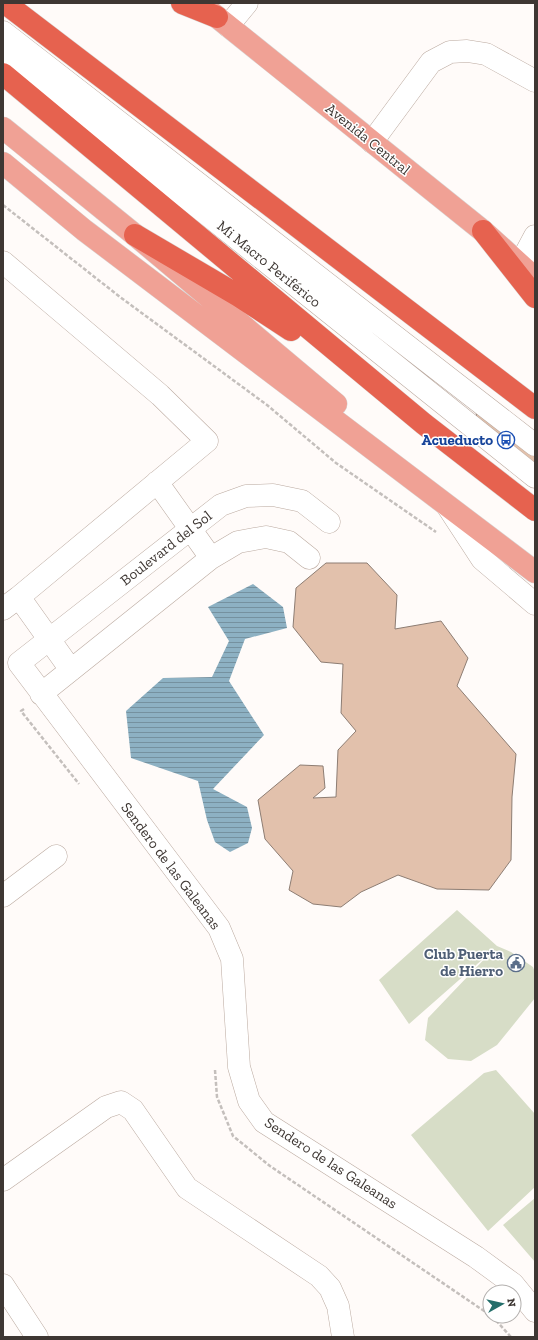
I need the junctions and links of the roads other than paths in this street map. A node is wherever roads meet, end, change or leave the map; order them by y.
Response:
1 (5, 3) edge
2 (182, 3) edge
3 (200, 3) edge
4 (247, 3) edge
5 (223, 22) junction
6 (3, 32) edge
7 (3, 51) edge
8 (3, 74) edge
9 (535, 81) edge
10 (3, 128) edge
11 (372, 142) junction
12 (3, 163) edge
13 (483, 231) junction
14 (135, 235) junction
15 (535, 236) edge
16 (3, 262) edge
17 (528, 271) edge
18 (535, 297) edge
19 (535, 408) edge
20 (424, 424) junction
21 (535, 445) edge
22 (535, 477) edge
23 (157, 482) junction
24 (447, 506) junction
25 (535, 510) edge
26 (329, 522) dead end
27 (190, 529) junction
28 (212, 558) junction
29 (309, 558) dead end
30 (535, 572) edge
31 (11, 603) edge
32 (535, 604) edge
33 (50, 638) junction
34 (19, 663) joint
35 (71, 670) junction
36 (41, 694) junction
37 (56, 856) dead end
38 (3, 896) edge
39 (3, 1180) edge
40 (3, 1285) edge
41 (535, 1311) edge
42 (37, 1337) edge
43 (344, 1337) edge

1 - 19 highway
2 - 5 highway
3 - 5 main road, Avenida Central
4 - 5 street
5 - 11 main road, Avenida Central
6 - 21 street, Mi Macro Periférico
7 - 22 street, Mi Macro Periférico
8 - 20 highway
9 - 11 street
10 - 14 main road
11 - 13 main road, Avenida Central
12 - 24 main road
13 - 17 main road, Avenida Central
13 - 18 highway
14 - 20 highway
14 - 24 main road
15 - 17 street
16 - 23 street
20 - 25 highway
23 - 27 street
23 - 31 street
24 - 30 main road
24 - 32 street
26 - 27 street, Boulevard del Sol
27 - 28 street
27 - 33 street, Boulevard del Sol
28 - 29 street
28 - 35 street
31 - 33 street
33 - 34 street, Boulevard del Sol
33 - 35 street
34 - 36 street, Sendero de las Galeanas
35 - 36 street
36 - 41 street, Sendero de las Galeanas
37 - 38 street
39 - 43 street
40 - 42 street

